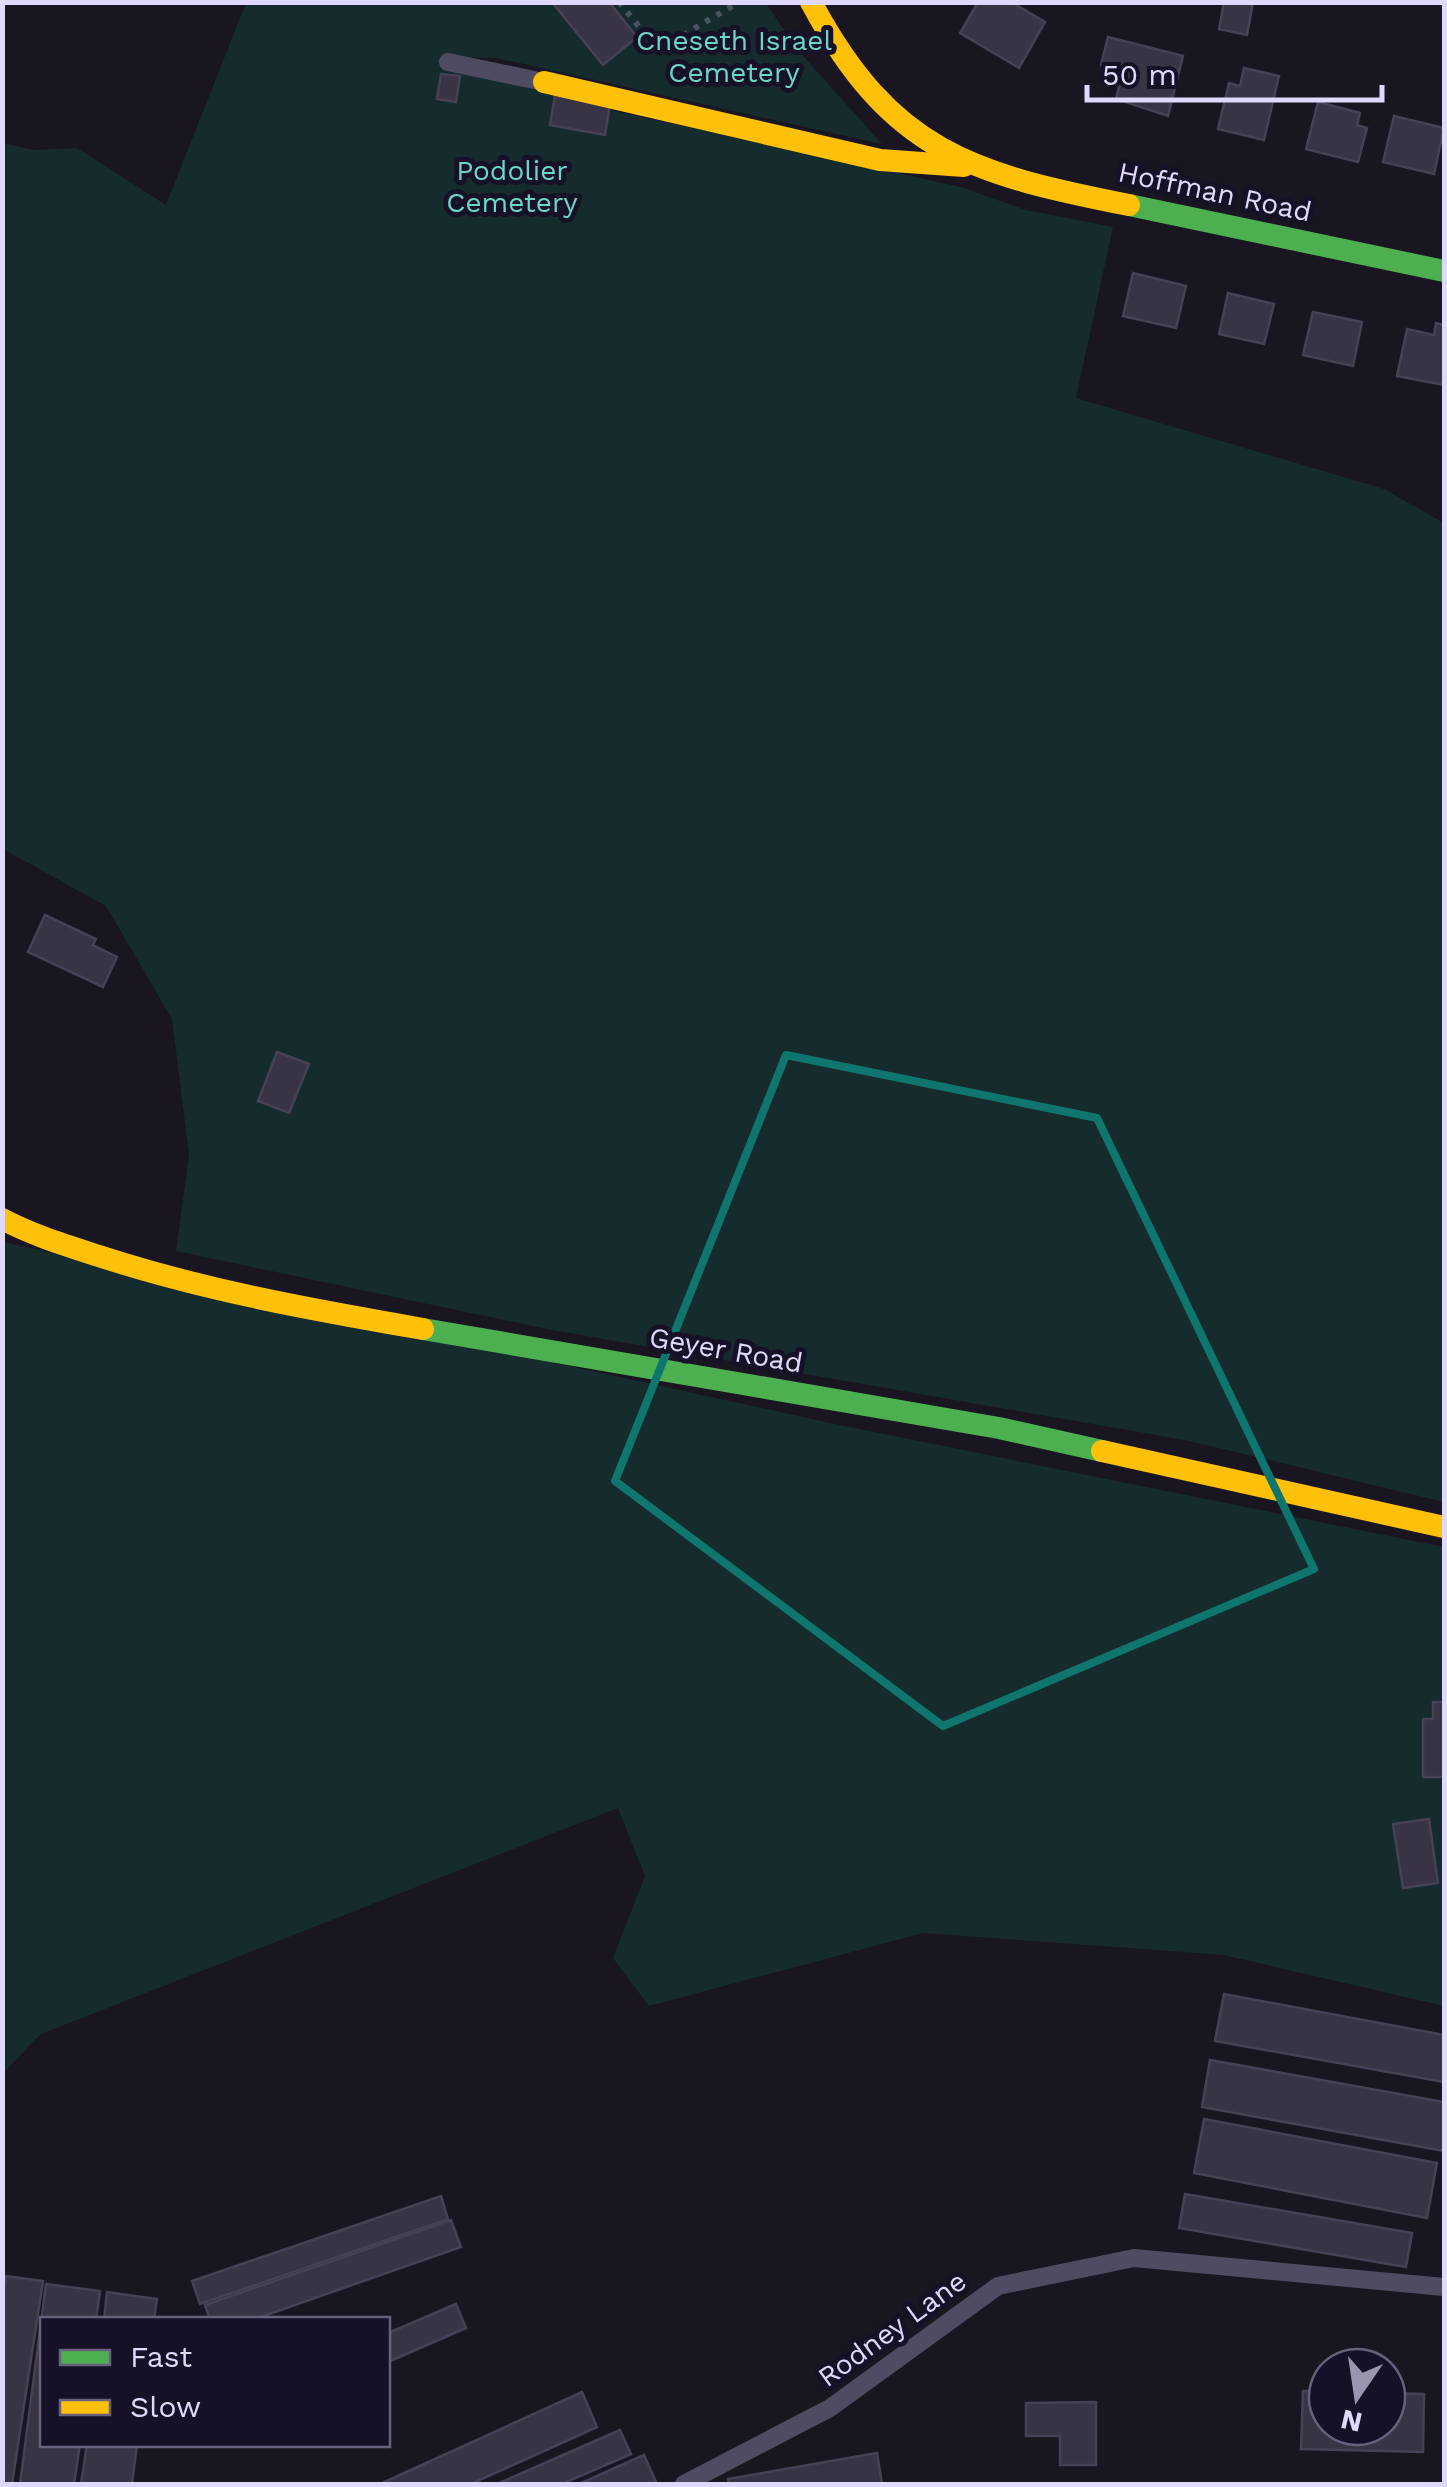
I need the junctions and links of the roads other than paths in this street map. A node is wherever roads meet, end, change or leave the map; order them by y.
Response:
1 (811, 2) edge
2 (448, 62) dead end
3 (544, 82) joint
4 (974, 166) junction
5 (1444, 271) edge
6 (2, 1219) edge
7 (1444, 1528) edge
8 (1444, 2288) edge
9 (684, 2484) edge

1 - 4 street, Hoffman Road
2 - 3 lane
3 - 4 street, Hoffman Road
4 - 5 street, Hoffman Road
6 - 7 street, Geyer Road
8 - 9 lane, Rodney Lane

